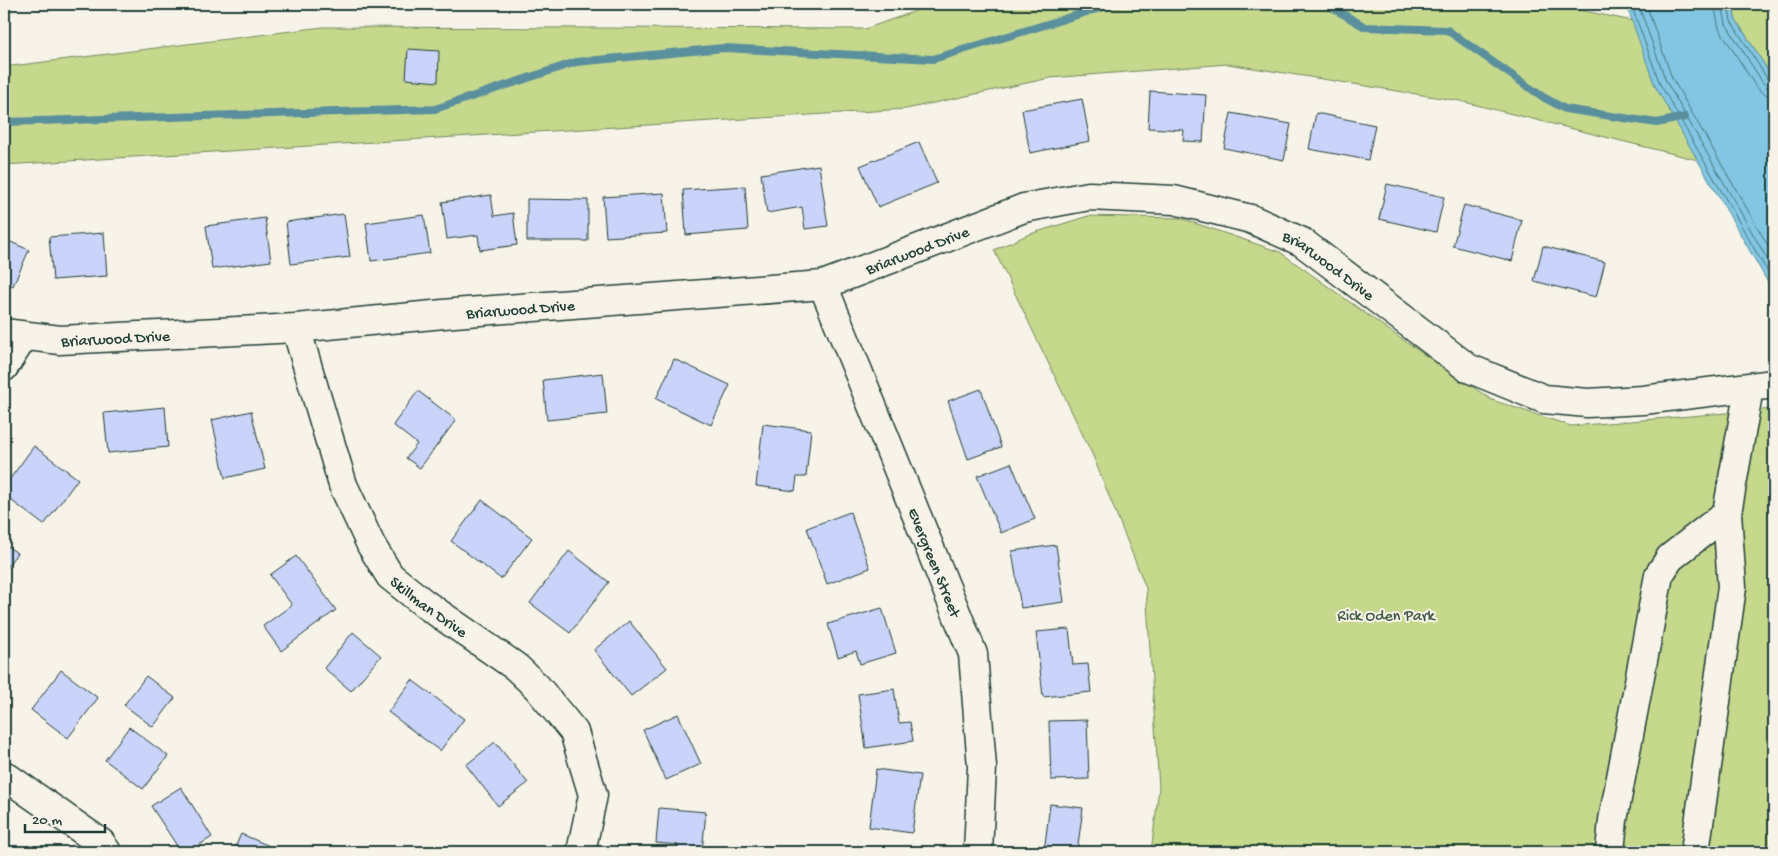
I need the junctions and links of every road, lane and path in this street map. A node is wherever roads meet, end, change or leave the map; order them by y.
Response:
1 (823, 285) junction
2 (296, 328) junction
3 (14, 335) edge
4 (4, 367) edge
5 (1762, 386) edge
6 (1727, 513) junction
7 (4, 775) edge
8 (107, 852) edge
9 (581, 852) edge
10 (978, 852) edge
11 (1610, 852) edge
12 (1695, 852) edge

1 - 2 street, Briarwood Drive
1 - 5 street, Briarwood Drive
1 - 10 street, Evergreen Street
2 - 3 street, Briarwood Drive
2 - 9 street, Skillman Drive
3 - 4 street
5 - 6 street
6 - 11 street
6 - 12 street
7 - 8 street

